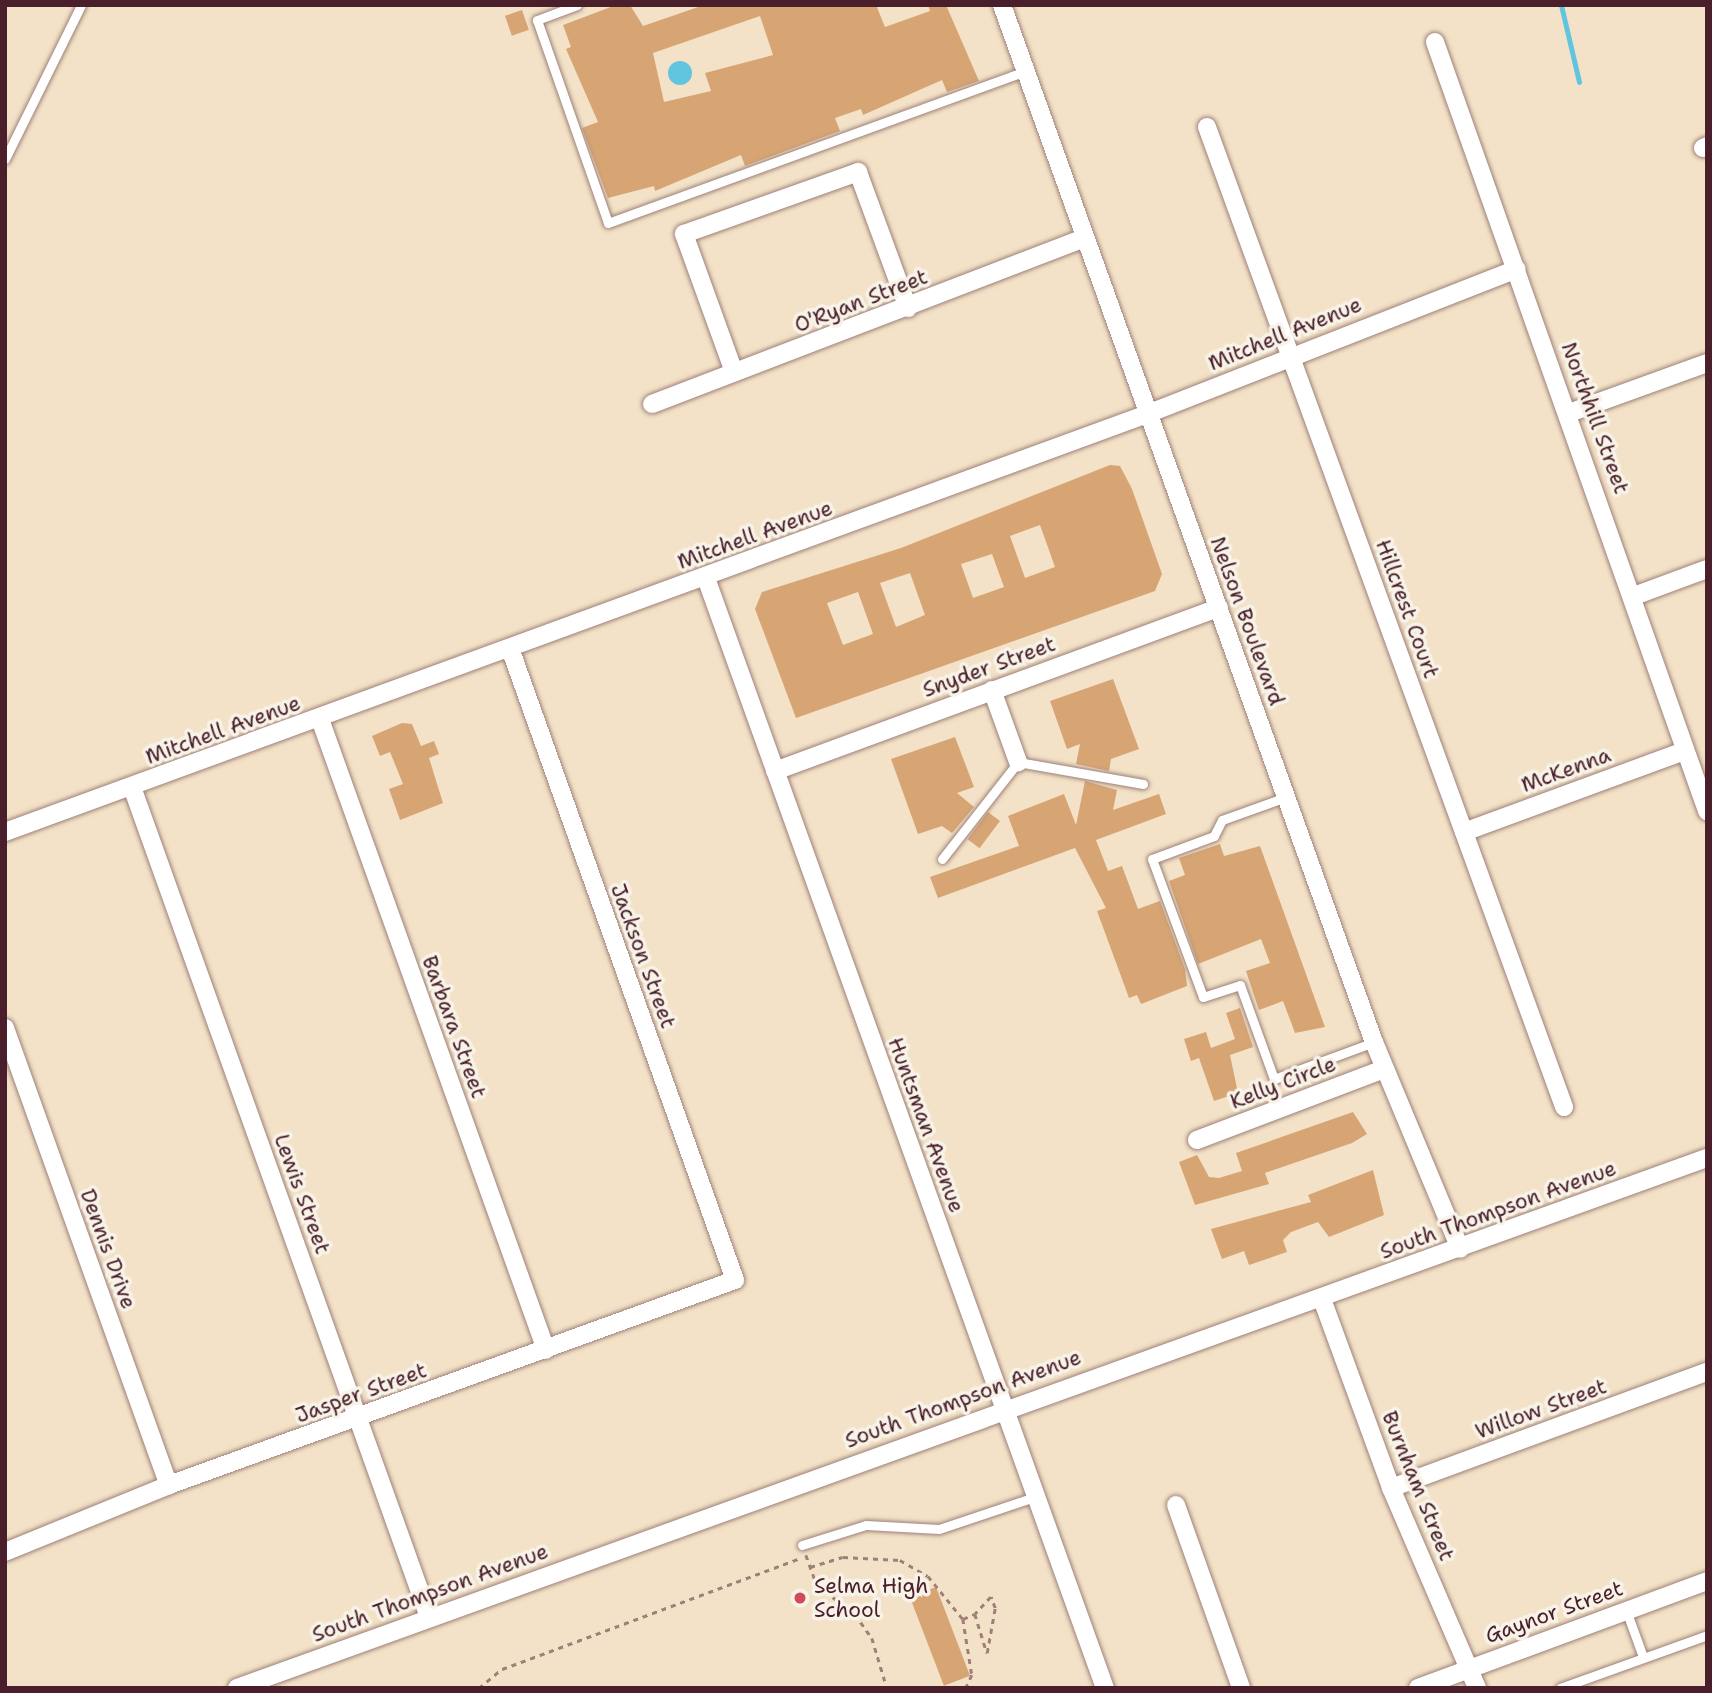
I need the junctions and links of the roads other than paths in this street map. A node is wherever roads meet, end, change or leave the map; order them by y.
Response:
1 (81, 5) edge
2 (577, 5) edge
3 (1002, 5) edge
4 (1435, 42) dead end
5 (1026, 71) junction
6 (1207, 127) dead end
7 (5, 159) edge
8 (1085, 238) junction
9 (1517, 269) junction
10 (908, 308) junction
11 (1290, 355) junction
12 (1707, 363) edge
13 (734, 372) junction
14 (652, 404) dead end
15 (1569, 413) junction
16 (1147, 414) junction
17 (1707, 569) edge
18 (706, 578) junction
19 (1634, 596) junction
20 (1219, 608) junction
21 (510, 648) junction
22 (992, 690) junction
23 (320, 719) junction
24 (1684, 751) junction
25 (1018, 762) junction
26 (775, 771) junction
27 (1143, 784) dead end
28 (132, 787) junction
29 (1286, 797) junction
30 (1707, 811) edge
31 (5, 832) edge
32 (1464, 832) junction
33 (942, 859) dead end
34 (5, 1028) edge
35 (1374, 1042) junction
36 (1384, 1069) junction
37 (1564, 1107) dead end
38 (1197, 1140) dead end
39 (1707, 1158) edge
40 (1460, 1249) junction
41 (734, 1280) joint
42 (1322, 1299) junction
43 (546, 1350) junction
44 (1707, 1372) edge
45 (1004, 1407) junction
46 (358, 1418) junction
47 (169, 1485) junction
48 (1391, 1488) junction
49 (1037, 1496) junction
50 (1176, 1505) dead end
51 (802, 1545) dead end
52 (5, 1552) edge
53 (1707, 1581) edge
54 (1626, 1610) junction
55 (429, 1617) junction
56 (1707, 1635) edge
57 (1643, 1657) junction
58 (1470, 1666) junction
59 (237, 1688) edge
60 (1104, 1688) edge
61 (1241, 1688) edge
62 (1418, 1688) edge
63 (1477, 1688) edge
64 (1560, 1688) edge

1 - 7 lane
2 - 5 lane
3 - 5 street, Nelson Boulevard
4 - 9 street, Northhill Street
5 - 8 street, Nelson Boulevard
6 - 11 street, Hillcrest Court
8 - 10 street, O'Ryan Street
8 - 16 street, Nelson Boulevard
9 - 11 street, Mitchell Avenue
9 - 15 street, Northhill Street
10 - 13 street, O'Ryan Street
10 - 13 street
11 - 16 street, Mitchell Avenue
11 - 32 street, Hillcrest Court
12 - 15 street
13 - 14 street, O'Ryan Street
15 - 19 street, Northhill Street
16 - 18 street, Mitchell Avenue
16 - 20 street, Nelson Boulevard
17 - 19 street
18 - 21 street, Mitchell Avenue
18 - 26 street, Huntsman Avenue
19 - 24 street, Northhill Street
20 - 22 street, Snyder Street
20 - 29 street, Nelson Boulevard
21 - 23 street, Mitchell Avenue
21 - 41 street, Jackson Street
22 - 25 street
22 - 26 street, Snyder Street
23 - 28 street, Mitchell Avenue
23 - 43 street, Barbara Street
24 - 30 street, Northhill Street
24 - 32 street, McKenna
25 - 27 lane
25 - 33 lane
26 - 45 street, Huntsman Avenue
28 - 31 street, Mitchell Avenue
28 - 46 street, Lewis Street
29 - 35 street, Nelson Boulevard
29 - 35 lane
32 - 37 street, Hillcrest Court
34 - 47 street, Dennis Drive
35 - 36 street, Nelson Boulevard
36 - 38 street, Kelly Circle
36 - 40 street, Nelson Boulevard
39 - 40 street, South Thompson Avenue
40 - 42 street, South Thompson Avenue
41 - 43 street, Jasper Street
42 - 45 street, South Thompson Avenue
42 - 48 street, Burnham Street
43 - 46 street, Jasper Street
44 - 48 street, Willow Street
45 - 49 street, Huntsman Avenue
45 - 55 street, South Thompson Avenue
46 - 47 street, Jasper Street
46 - 55 street, Lewis Street
47 - 52 street, Jasper Street
48 - 58 street, Burnham Street
49 - 51 lane
49 - 60 street, Huntsman Avenue
50 - 61 street
53 - 54 street, Gaynor Street
54 - 57 lane
54 - 58 street, Gaynor Street
55 - 59 street, South Thompson Avenue
56 - 57 lane
57 - 64 lane
58 - 62 street, Gaynor Street
58 - 63 street, Burnham Street

